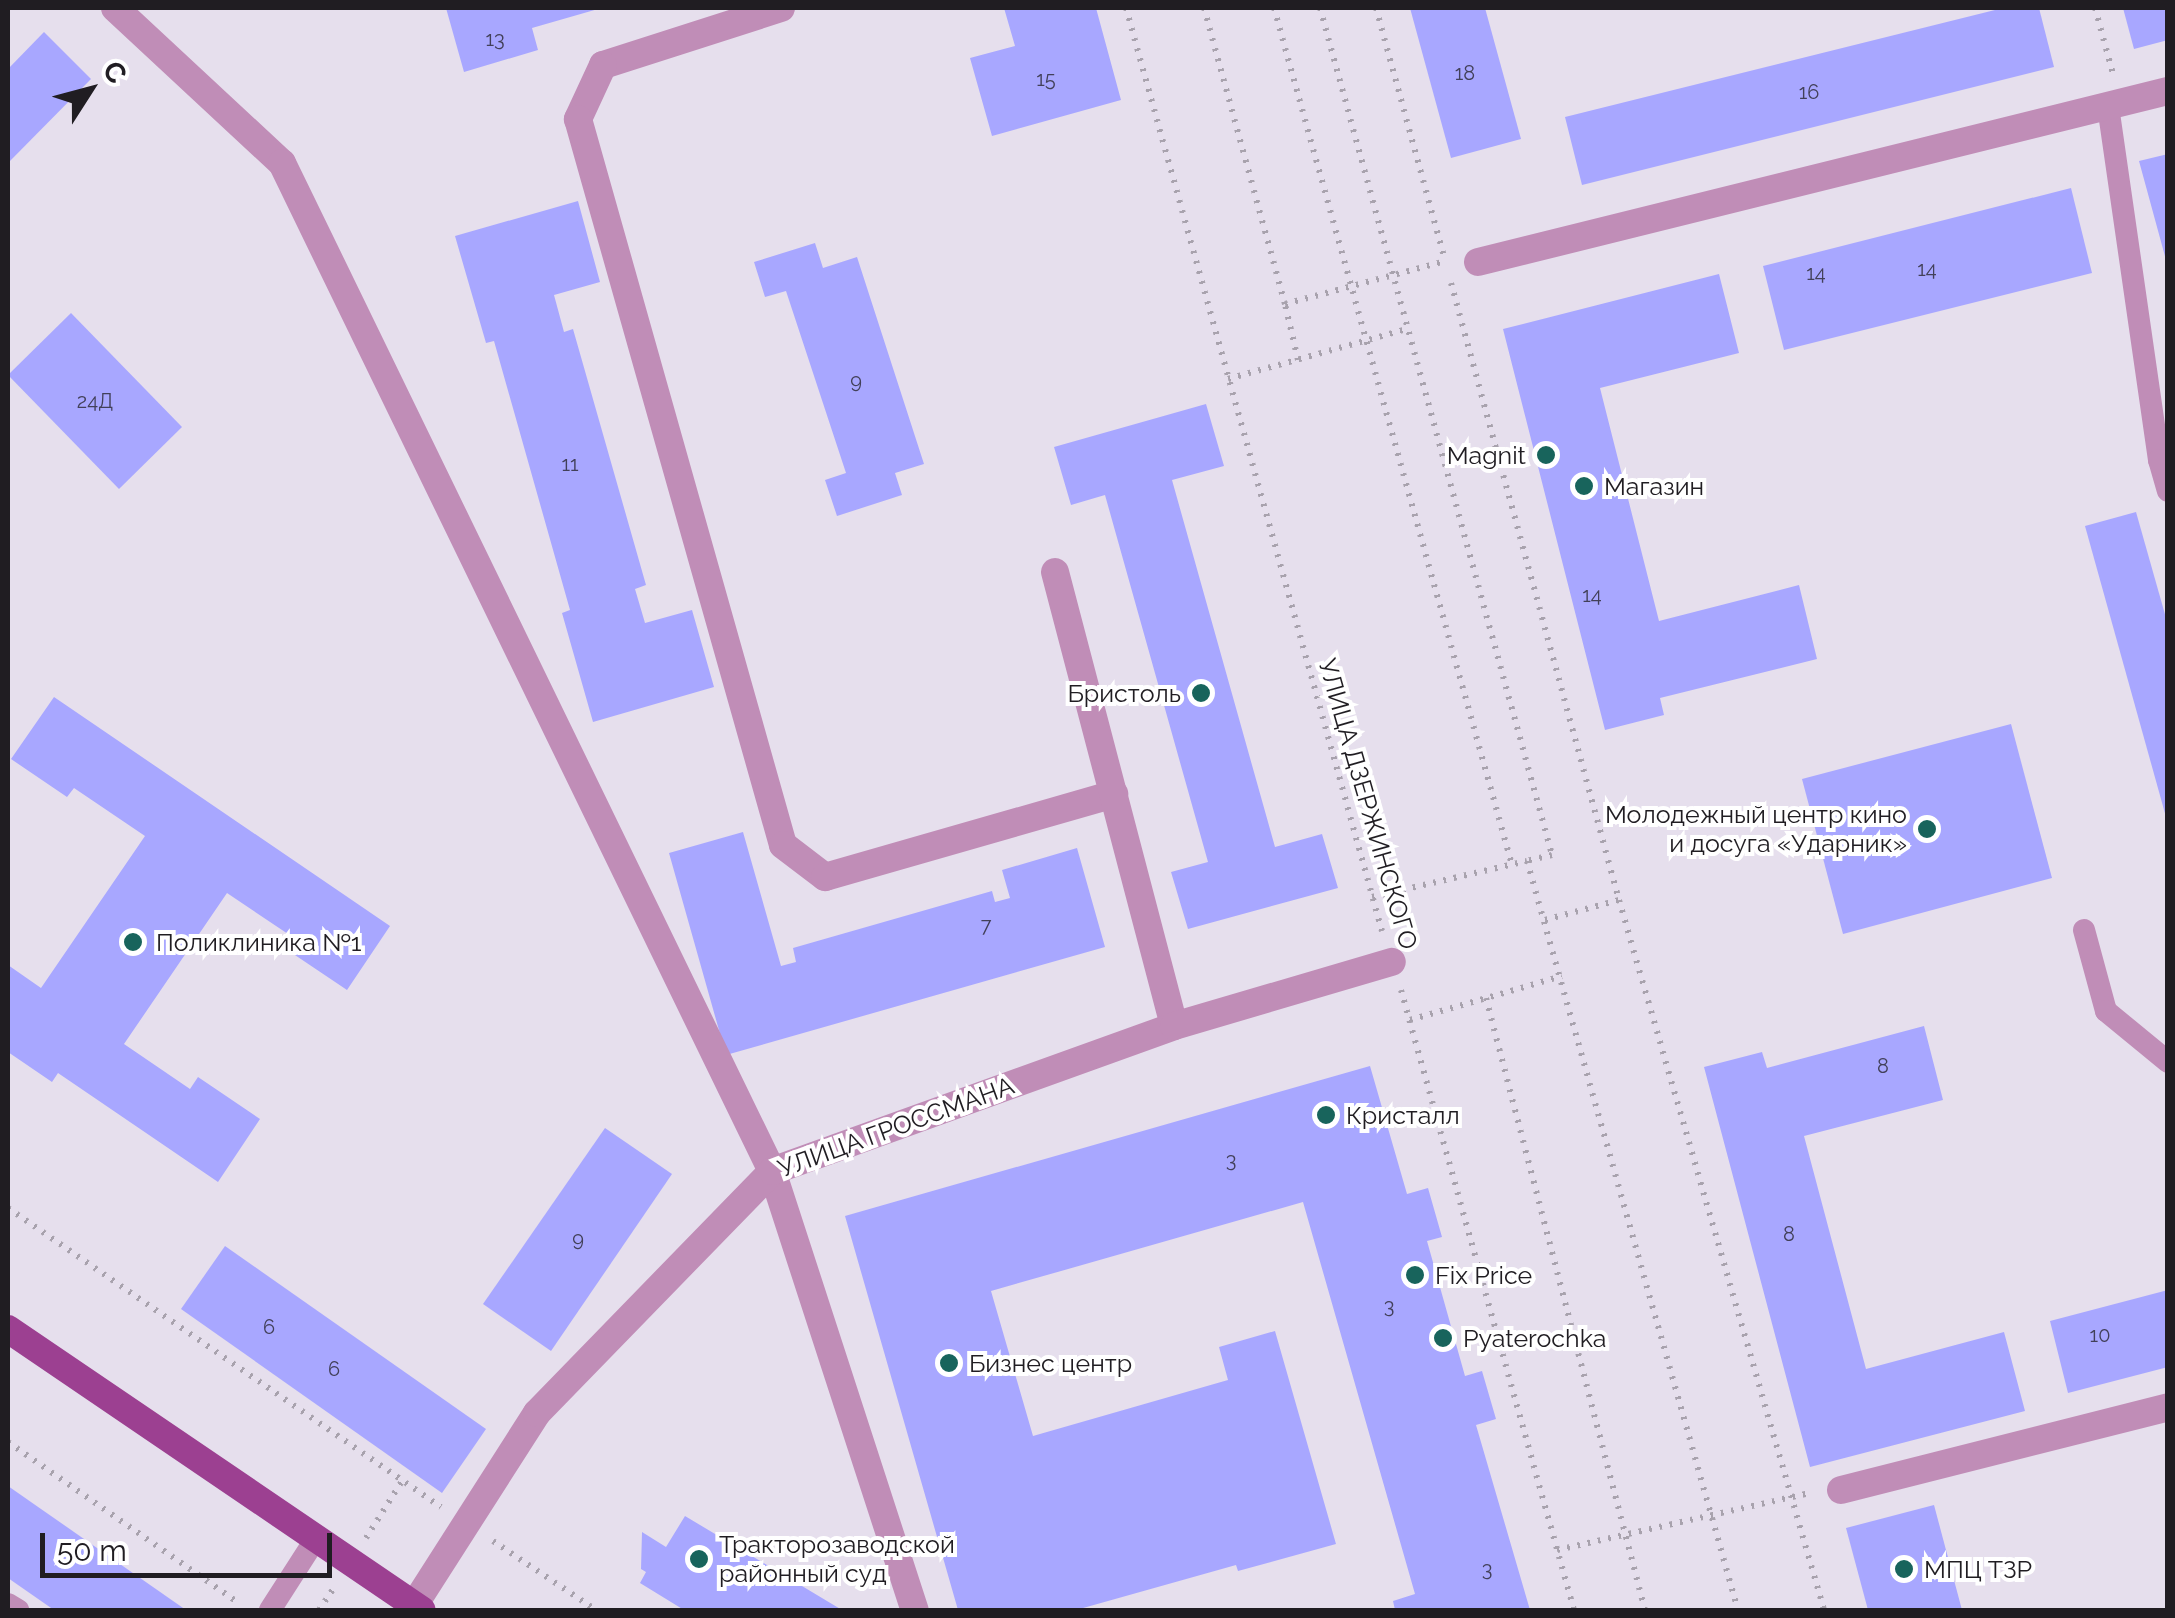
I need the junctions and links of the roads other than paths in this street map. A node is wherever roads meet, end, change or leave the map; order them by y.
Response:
1 (116, 8) edge
2 (781, 8) edge
3 (2168, 91) edge
4 (2114, 104) junction
5 (1478, 262) dead end
6 (2168, 491) edge
7 (1054, 572) dead end
8 (1114, 794) junction
9 (2084, 930) dead end
10 (1392, 962) road end
11 (1174, 1026) junction
12 (2168, 1062) edge
13 (772, 1171) junction
14 (8, 1329) edge
15 (2168, 1407) edge
16 (1841, 1490) dead end
17 (315, 1540) junction
18 (8, 1604) edge
19 (415, 1609) edge
20 (18, 1610) edge
21 (270, 1610) edge
22 (915, 1610) edge

1 - 13 street
2 - 8 street
3 - 4 street
4 - 5 street
4 - 6 lane
7 - 8 street
8 - 11 street
9 - 12 lane
10 - 11 street, УЛИЦА ГРОССМАНА
11 - 13 street, УЛИЦА ГРОССМАНА
13 - 19 street, УЛИЦА ГРОССМАНА
13 - 22 street
14 - 17 main road
15 - 16 street
17 - 19 main road
17 - 21 lane
18 - 20 lane

